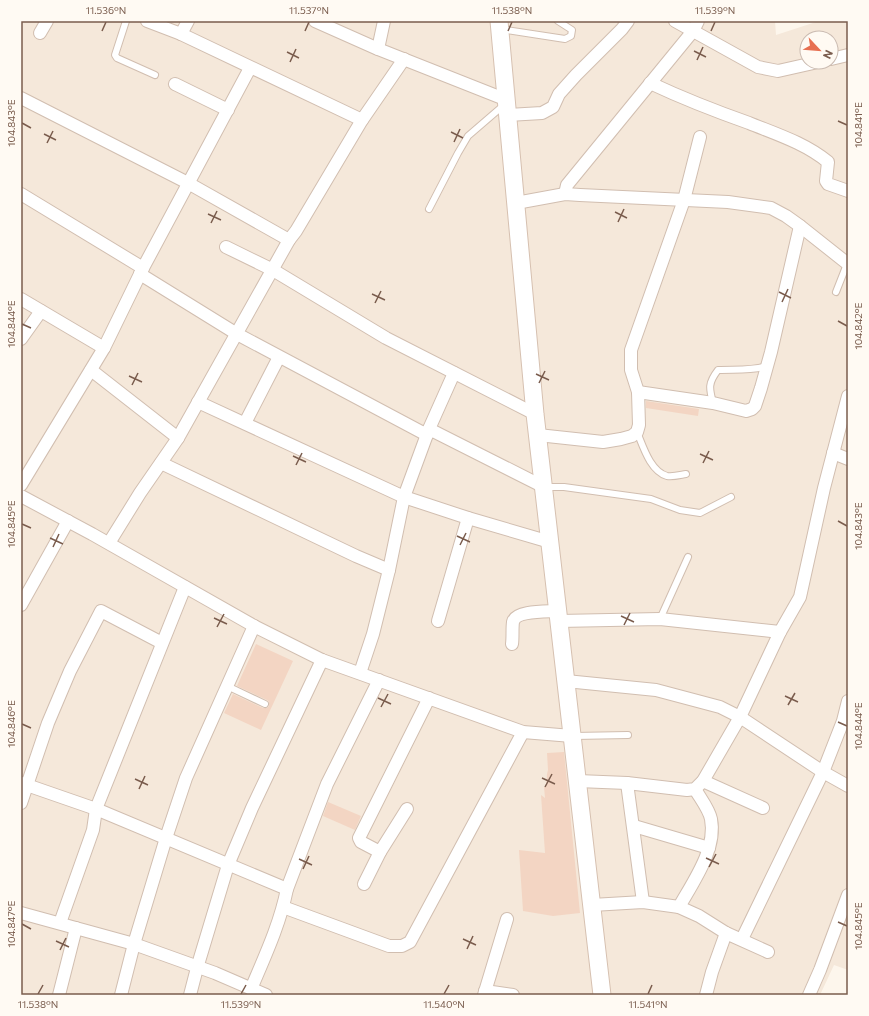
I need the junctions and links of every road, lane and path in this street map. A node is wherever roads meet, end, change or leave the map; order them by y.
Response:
1 (47, 21) edge
2 (126, 21) edge
3 (147, 21) edge
4 (188, 21) edge
5 (315, 21) edge
6 (384, 21) edge
7 (558, 21) edge
8 (628, 21) edge
9 (675, 21) edge
10 (500, 25) edge
11 (695, 26) edge
12 (40, 33) dead end
13 (181, 34) junction
14 (378, 48) junction
15 (404, 59) junction
16 (799, 66) edge
17 (250, 68) junction
18 (155, 75) dead end
19 (650, 83) junction
20 (175, 84) dead end
21 (21, 98) edge
22 (507, 106) junction
23 (228, 110) junction
24 (362, 120) junction
25 (700, 136) dead end
26 (188, 183) junction
27 (848, 190) edge
28 (21, 194) edge
29 (565, 194) junction
30 (684, 200) junction
31 (516, 202) junction
32 (429, 209) dead end
33 (800, 226) junction
34 (289, 240) junction
35 (226, 247) dead end
36 (848, 264) edge
37 (273, 270) junction
38 (142, 271) junction
39 (836, 292) dead end
40 (21, 299) edge
41 (41, 311) junction
42 (237, 334) junction
43 (21, 339) edge
44 (104, 348) junction
45 (279, 357) junction
46 (767, 366) junction
47 (91, 370) junction
48 (454, 373) junction
49 (638, 392) junction
50 (848, 396) edge
51 (198, 402) junction
52 (713, 403) junction
53 (535, 414) junction
54 (245, 423) junction
55 (428, 432) junction
56 (637, 432) junction
57 (538, 435) junction
58 (178, 438) junction
59 (833, 453) junction
60 (848, 459) edge
61 (161, 463) junction
62 (686, 474) dead end
63 (21, 485) edge
64 (544, 487) junction
65 (21, 496) edge
66 (404, 497) junction
67 (731, 497) dead end
68 (468, 518) junction
69 (68, 521) junction
70 (550, 542) junction
71 (109, 543) junction
72 (688, 557) dead end
73 (389, 570) junction
74 (185, 587) junction
75 (21, 605) edge
76 (558, 616) junction
77 (660, 619) junction
78 (438, 621) dead end
79 (254, 626) junction
80 (780, 632) junction
81 (162, 643) junction
82 (512, 644) dead end
83 (322, 660) junction
84 (360, 673) junction
85 (379, 680) junction
86 (566, 681) junction
87 (227, 686) junction
88 (429, 698) junction
89 (848, 701) edge
90 (265, 704) dead end
91 (740, 717) junction
92 (523, 732) junction
93 (628, 735) dead end
94 (572, 736) junction
95 (822, 772) junction
96 (578, 781) junction
97 (627, 783) junction
98 (24, 784) edge
99 (699, 785) junction
100 (848, 786) edge
101 (21, 803) edge
102 (763, 808) dead end
103 (96, 809) junction
104 (408, 809) dead end
105 (634, 826) junction
106 (166, 838) junction
107 (709, 848) junction
108 (380, 852) junction
109 (228, 865) junction
110 (364, 884) dead end
111 (287, 889) junction
112 (848, 895) edge
113 (643, 902) junction
114 (592, 905) junction
115 (283, 907) junction
116 (679, 907) junction
117 (21, 913) edge
118 (507, 920) dead end
119 (60, 923) junction
120 (76, 928) junction
121 (726, 933) junction
122 (742, 939) junction
123 (134, 944) junction
124 (768, 952) dead end
125 (197, 968) junction
126 (251, 989) junction
127 (484, 993) edge
128 (59, 995) edge
129 (121, 995) edge
130 (190, 995) edge
131 (266, 995) edge
132 (514, 995) edge
133 (602, 995) edge
134 (706, 995) edge
135 (809, 995) edge

1 - 12 street
2 - 18 lane
3 - 13 street
4 - 13 street
5 - 14 street
6 - 14 street
7 - 10 lane
8 - 22 street
9 - 11 street
10 - 22 street
11 - 16 street
11 - 19 street
13 - 17 street
14 - 15 street
15 - 22 street
15 - 24 street
17 - 23 street
17 - 24 street
19 - 27 street
19 - 29 street
20 - 23 street
21 - 26 street
22 - 31 street
22 - 32 lane
23 - 26 street
24 - 34 street
25 - 30 street
26 - 34 street
26 - 38 street
28 - 38 street
29 - 30 street
29 - 31 street
30 - 33 street
30 - 49 street
31 - 53 street
33 - 36 street
33 - 46 street
34 - 37 street
35 - 37 street
36 - 39 lane
37 - 42 street
37 - 48 street
38 - 42 street
38 - 44 street
40 - 41 street
41 - 43 street
41 - 44 street
42 - 45 street
42 - 51 street
44 - 47 street
45 - 54 street
45 - 55 street
46 - 52 lane
46 - 52 street
47 - 58 street
47 - 63 street
48 - 53 street
48 - 55 street
49 - 52 street
49 - 56 street
50 - 59 street
51 - 54 street
51 - 58 street
53 - 57 street
54 - 66 street
55 - 64 street
55 - 66 street
56 - 57 street
56 - 62 lane
57 - 64 street
58 - 61 street
59 - 60 street
59 - 80 street
61 - 71 street
61 - 73 street
64 - 67 lane
64 - 70 street
65 - 69 street
66 - 68 street
66 - 73 street
68 - 70 street
68 - 78 street
69 - 71 street
69 - 75 street
70 - 76 street
71 - 74 street
72 - 77 lane
73 - 84 street
74 - 79 street
74 - 81 street
76 - 77 street
76 - 82 street
76 - 86 street
77 - 80 street
79 - 83 street
79 - 87 street
80 - 91 street
81 - 98 street
81 - 103 street
83 - 84 street
83 - 109 street
84 - 85 street
85 - 88 street
85 - 111 street
86 - 91 street
86 - 94 street
87 - 90 lane
87 - 106 street
88 - 92 street
88 - 108 street
89 - 95 street
91 - 95 street
91 - 99 street
92 - 94 street
92 - 115 street
93 - 94 lane
94 - 96 street
95 - 100 street
95 - 122 street
96 - 97 street
96 - 114 street
97 - 99 street
97 - 105 street
98 - 101 street
98 - 103 street
99 - 102 street
99 - 107 street
103 - 106 street
103 - 119 street
104 - 108 street
105 - 107 street
105 - 113 street
106 - 109 street
106 - 123 street
107 - 116 street
108 - 110 street
109 - 111 street
109 - 125 street
111 - 115 street
112 - 135 street
113 - 114 street
113 - 116 street
114 - 133 street
115 - 126 street
116 - 121 street
117 - 119 street
118 - 127 street
119 - 120 street
120 - 123 street
120 - 128 street
121 - 122 street
121 - 134 street
122 - 124 street
123 - 125 street
123 - 129 street
125 - 126 street
125 - 130 street
126 - 131 street
127 - 132 street

